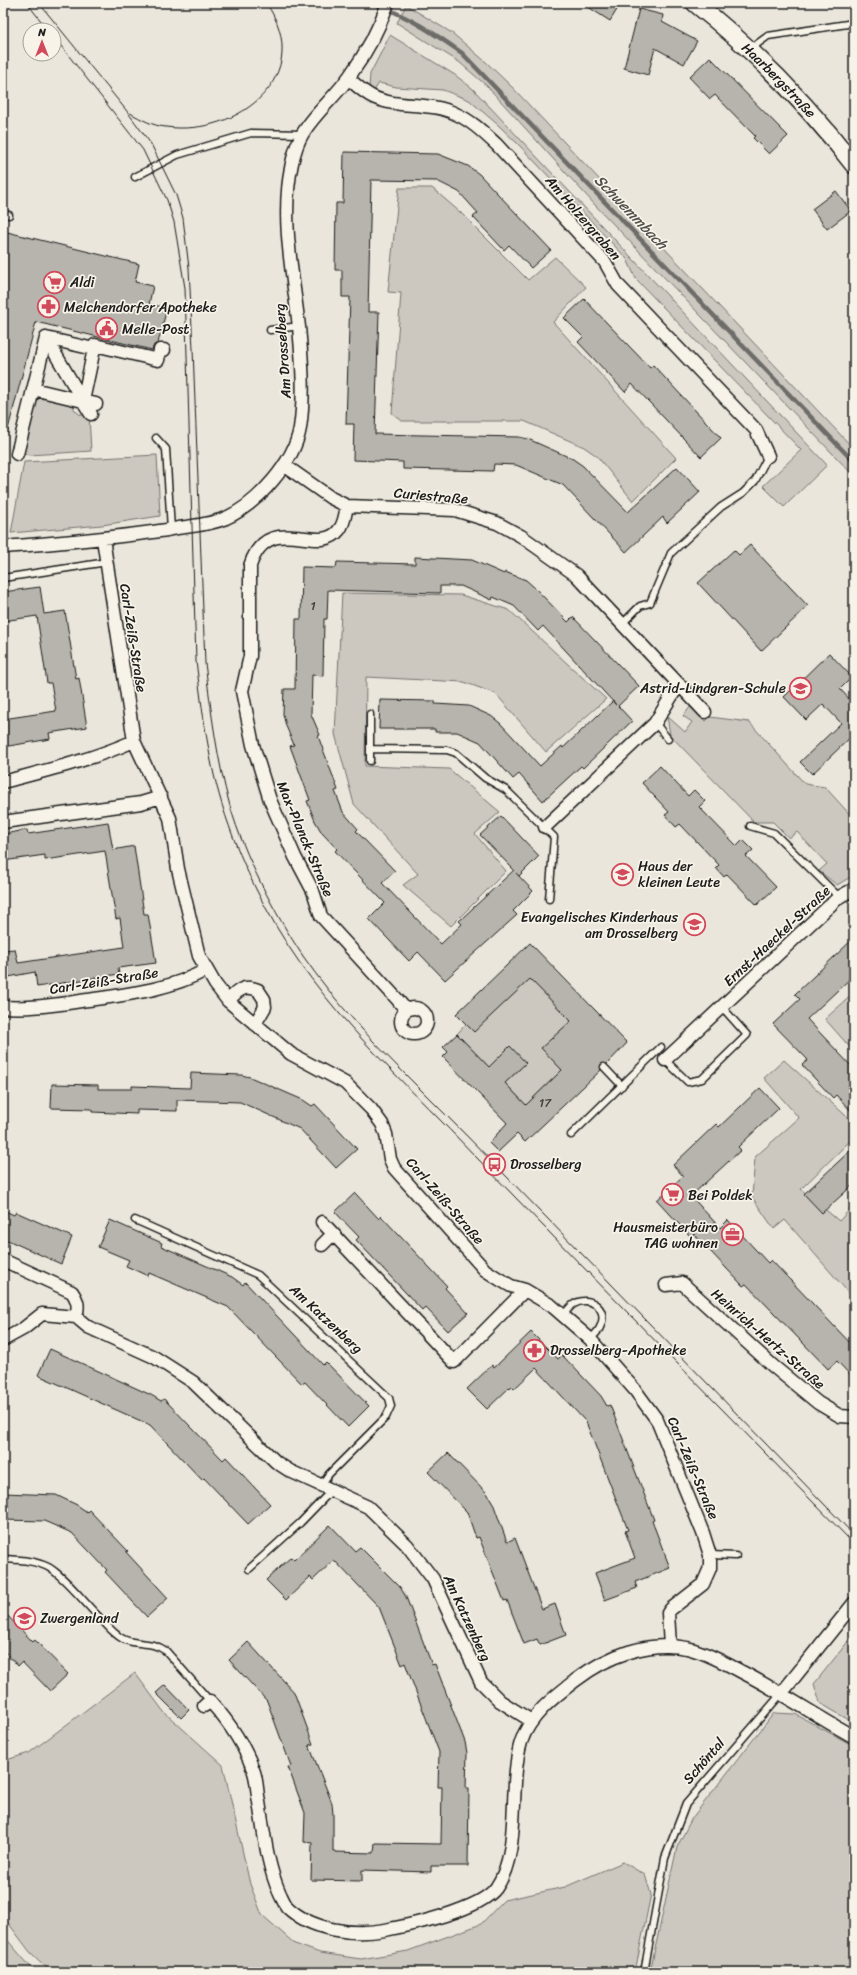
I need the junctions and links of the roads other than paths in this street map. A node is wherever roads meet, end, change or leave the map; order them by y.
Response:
1 (388, 3) edge
2 (695, 3) edge
3 (854, 23) edge
4 (752, 52) junction
5 (348, 78) junction
6 (303, 134) junction
7 (854, 165) edge
8 (136, 177) dead end
9 (298, 326) junction
10 (270, 330) dead end
11 (46, 338) junction
12 (94, 349) junction
13 (164, 350) dead end
14 (33, 389) junction
15 (83, 402) junction
16 (94, 409) dead end
17 (156, 438) dead end
18 (17, 454) dead end
19 (768, 456) joint
20 (284, 465) junction
21 (347, 506) junction
22 (171, 529) junction
23 (103, 539) junction
24 (3, 547) edge
25 (107, 562) junction
26 (3, 578) edge
27 (623, 623) junction
28 (679, 684) junction
29 (705, 712) dead end
30 (370, 714) dead end
31 (655, 723) junction
32 (668, 739) dead end
33 (134, 740) junction
34 (370, 749) junction
35 (370, 761) dead end
36 (3, 782) edge
37 (161, 797) junction
38 (3, 822) edge
39 (750, 826) dead end
40 (545, 828) junction
41 (854, 889) edge
42 (839, 897) junction
43 (549, 899) dead end
44 (206, 970) junction
45 (228, 1001) junction
46 (3, 1007) edge
47 (722, 1007) junction
48 (406, 1010) dead end
49 (255, 1024) junction
50 (661, 1047) dead end
51 (665, 1060) joint
52 (604, 1067) dead end
53 (622, 1086) junction
54 (571, 1135) dead end
55 (135, 1220) dead end
56 (322, 1222) dead end
57 (333, 1234) junction
58 (322, 1245) dead end
59 (3, 1260) edge
60 (666, 1285) dead end
61 (525, 1290) junction
62 (563, 1316) junction
63 (76, 1317) junction
64 (590, 1339) junction
65 (3, 1340) edge
66 (854, 1417) edge
67 (326, 1487) junction
68 (710, 1555) junction
69 (736, 1556) dead end
70 (3, 1559) edge
71 (249, 1569) dead end
72 (854, 1603) edge
73 (670, 1646) junction
74 (781, 1694) junction
75 (207, 1703) joint
76 (530, 1720) junction
77 (854, 1737) edge
78 (644, 1972) edge

1 - 5 street, Am Drosselberg
2 - 4 main road, Haarbergstraße
3 - 4 lane
4 - 7 main road, Haarbergstraße
5 - 6 street, Am Drosselberg
5 - 19 street, Am Holzergraben
6 - 8 lane
6 - 9 street, Am Drosselberg
9 - 10 lane
9 - 20 street, Am Drosselberg
11 - 12 street
11 - 14 street
11 - 15 street
12 - 13 street
12 - 15 street
14 - 15 street
14 - 18 street
15 - 16 street
17 - 22 lane
19 - 27 lane
20 - 21 street, Curiestraße
20 - 22 street, Am Drosselberg
21 - 27 street, Curiestraße
21 - 48 street, Max-Planck-Straße
22 - 23 street, Am Drosselberg
23 - 24 street, Am Drosselberg
23 - 25 street, Carl-Zeiß-Straße
25 - 26 lane
25 - 33 street, Carl-Zeiß-Straße
27 - 28 street, Curiestraße
28 - 29 street, Curiestraße
28 - 31 street
30 - 34 lane
31 - 32 lane
31 - 40 street
33 - 36 street
33 - 37 street, Carl-Zeiß-Straße
34 - 35 lane
34 - 40 lane
37 - 38 street
37 - 44 street, Carl-Zeiß-Straße
39 - 42 lane
40 - 43 lane
41 - 42 street, Ernst-Haeckel-Straße
42 - 47 street, Ernst-Haeckel-Straße
44 - 45 street, Carl-Zeiß-Straße
44 - 46 street, Carl-Zeiß-Straße
45 - 49 street, Carl-Zeiß-Straße
45 - 49 street
47 - 51 street, Ernst-Haeckel-Straße
47 - 51 lane, Ernst-Haeckel-Straße
49 - 61 street, Carl-Zeiß-Straße
50 - 53 lane
52 - 53 lane
53 - 54 lane
55 - 67 lane, Am Katzenberg
56 - 57 street
57 - 58 street
57 - 61 street
59 - 63 street
60 - 66 street, Heinrich-Hertz-Straße
61 - 62 street, Carl-Zeiß-Straße
62 - 64 street, Carl-Zeiß-Straße
62 - 64 lane
63 - 65 street
63 - 67 street, Am Katzenberg
64 - 68 street, Carl-Zeiß-Straße
67 - 71 lane
67 - 76 street, Am Katzenberg
68 - 69 lane
68 - 73 street, Carl-Zeiß-Straße
70 - 75 lane
72 - 74 street, Schöntal
73 - 74 street
73 - 76 street
74 - 77 street
74 - 78 lane, Schöntal
75 - 76 street

